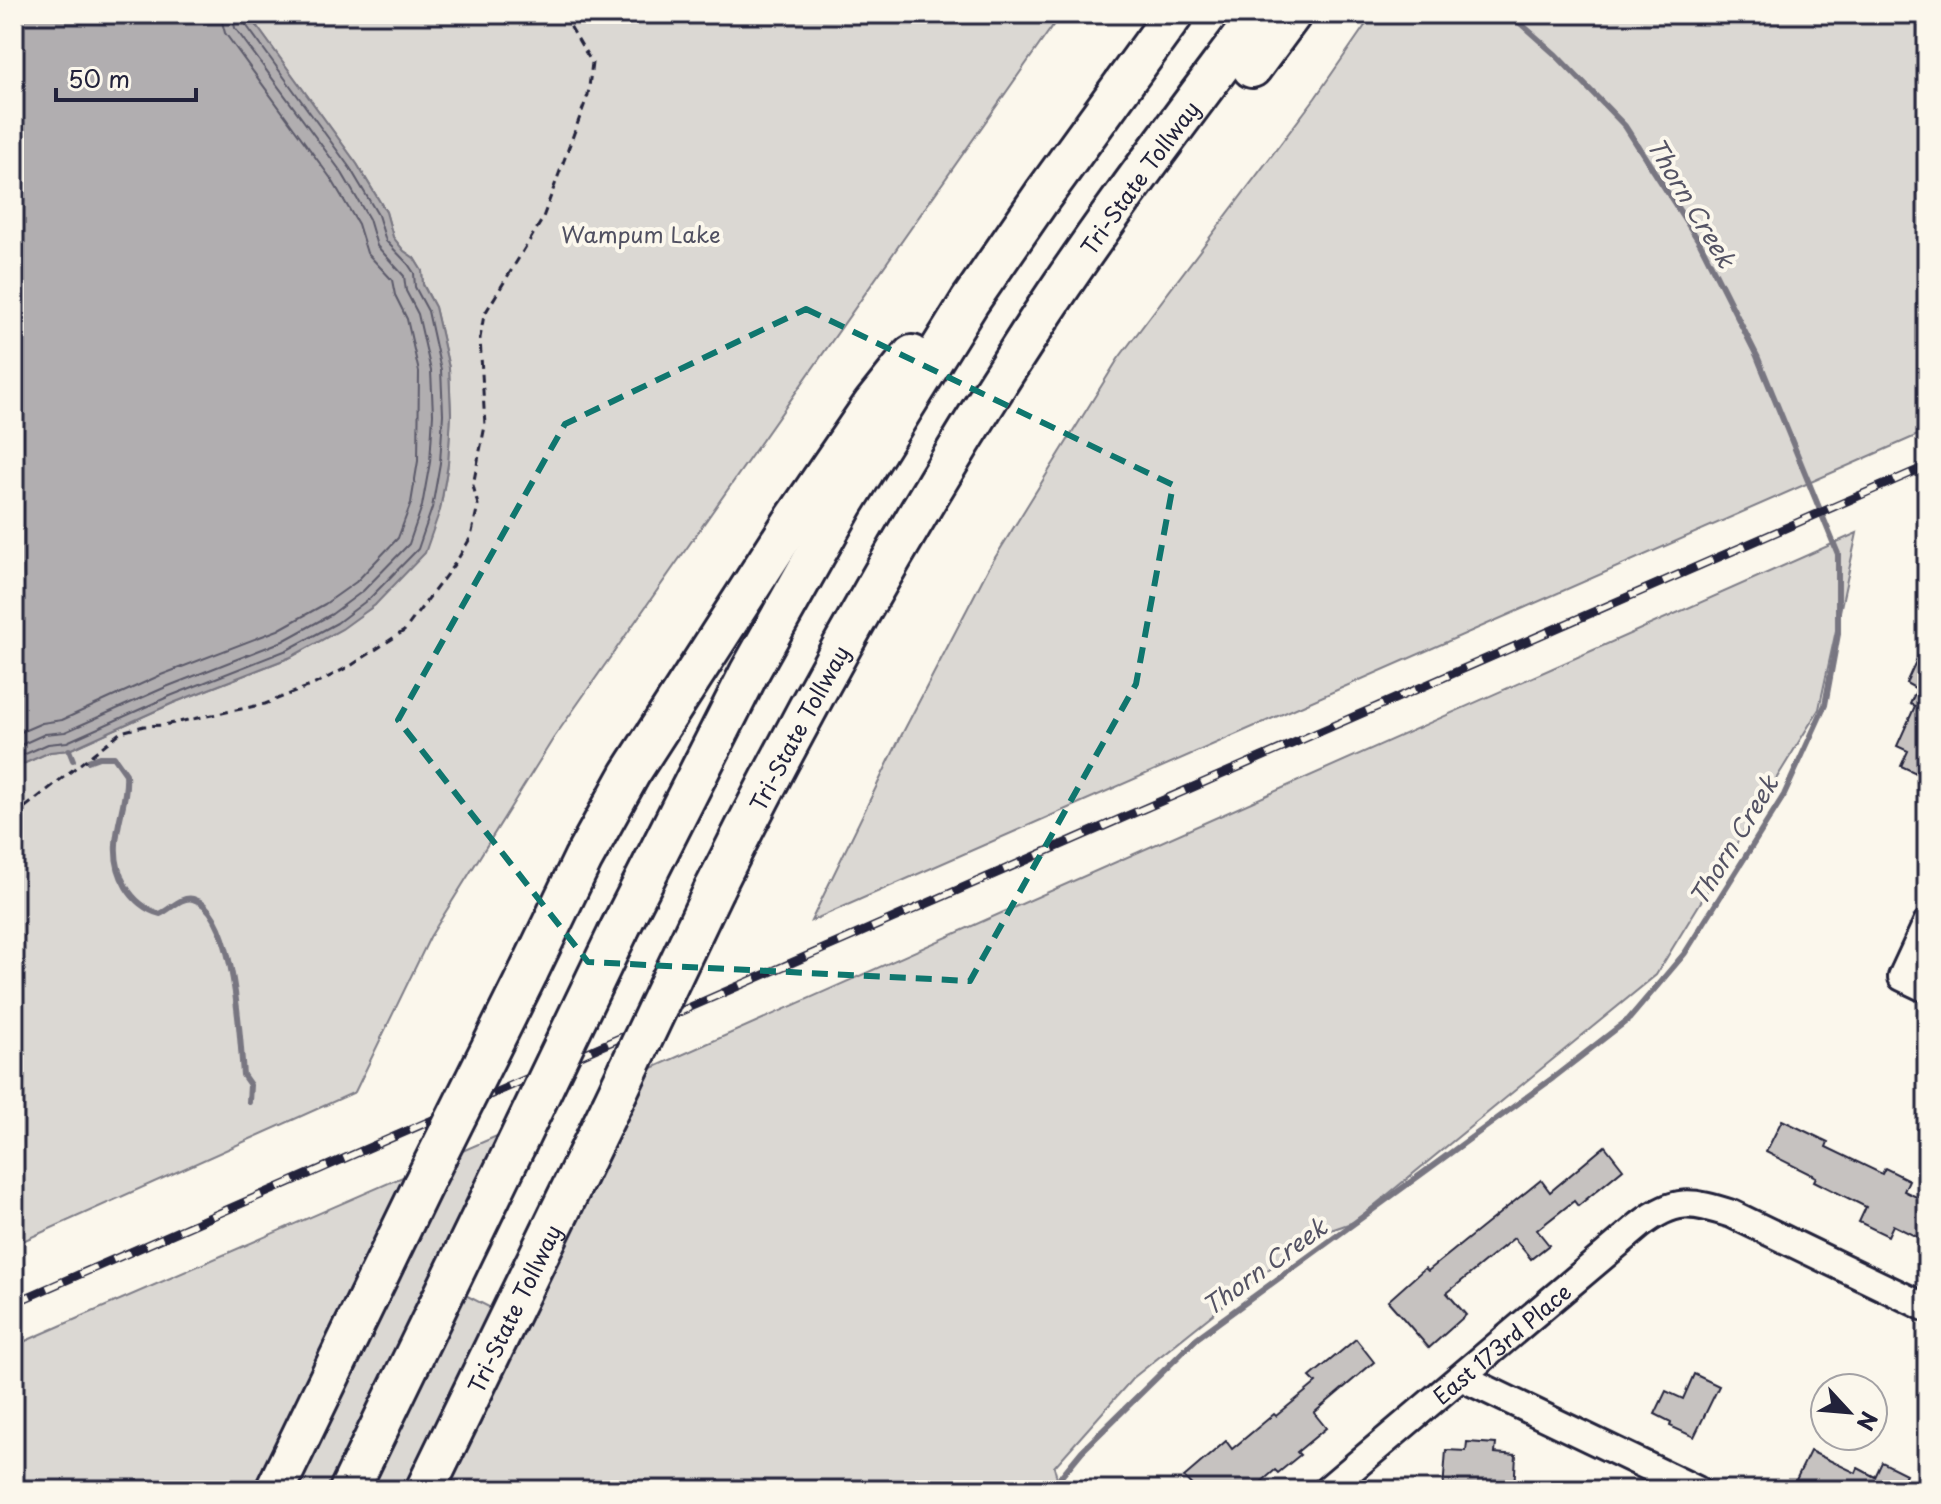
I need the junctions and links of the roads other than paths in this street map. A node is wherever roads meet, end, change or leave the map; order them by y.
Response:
1 (1174, 14) edge
2 (1259, 14) edge
3 (1292, 14) edge
4 (1043, 195) junction
5 (1097, 233) junction
6 (1927, 923) edge
7 (1927, 989) edge
8 (535, 1263) junction
9 (1927, 1308) edge
10 (1461, 1377) junction
11 (272, 1490) edge
12 (349, 1490) edge
13 (425, 1490) edge
14 (454, 1490) edge
15 (1327, 1490) edge
16 (1697, 1490) edge

1 - 4 highway
2 - 5 highway, Tri-State Tollway
3 - 5 highway
4 - 11 highway, bridge
4 - 12 highway, bridge
5 - 8 highway, Tri-State Tollway, bridge
6 - 7 street
8 - 13 highway, Tri-State Tollway
8 - 14 highway
9 - 10 street, East 173rd Place
10 - 15 street, East 173rd Place
10 - 16 street

